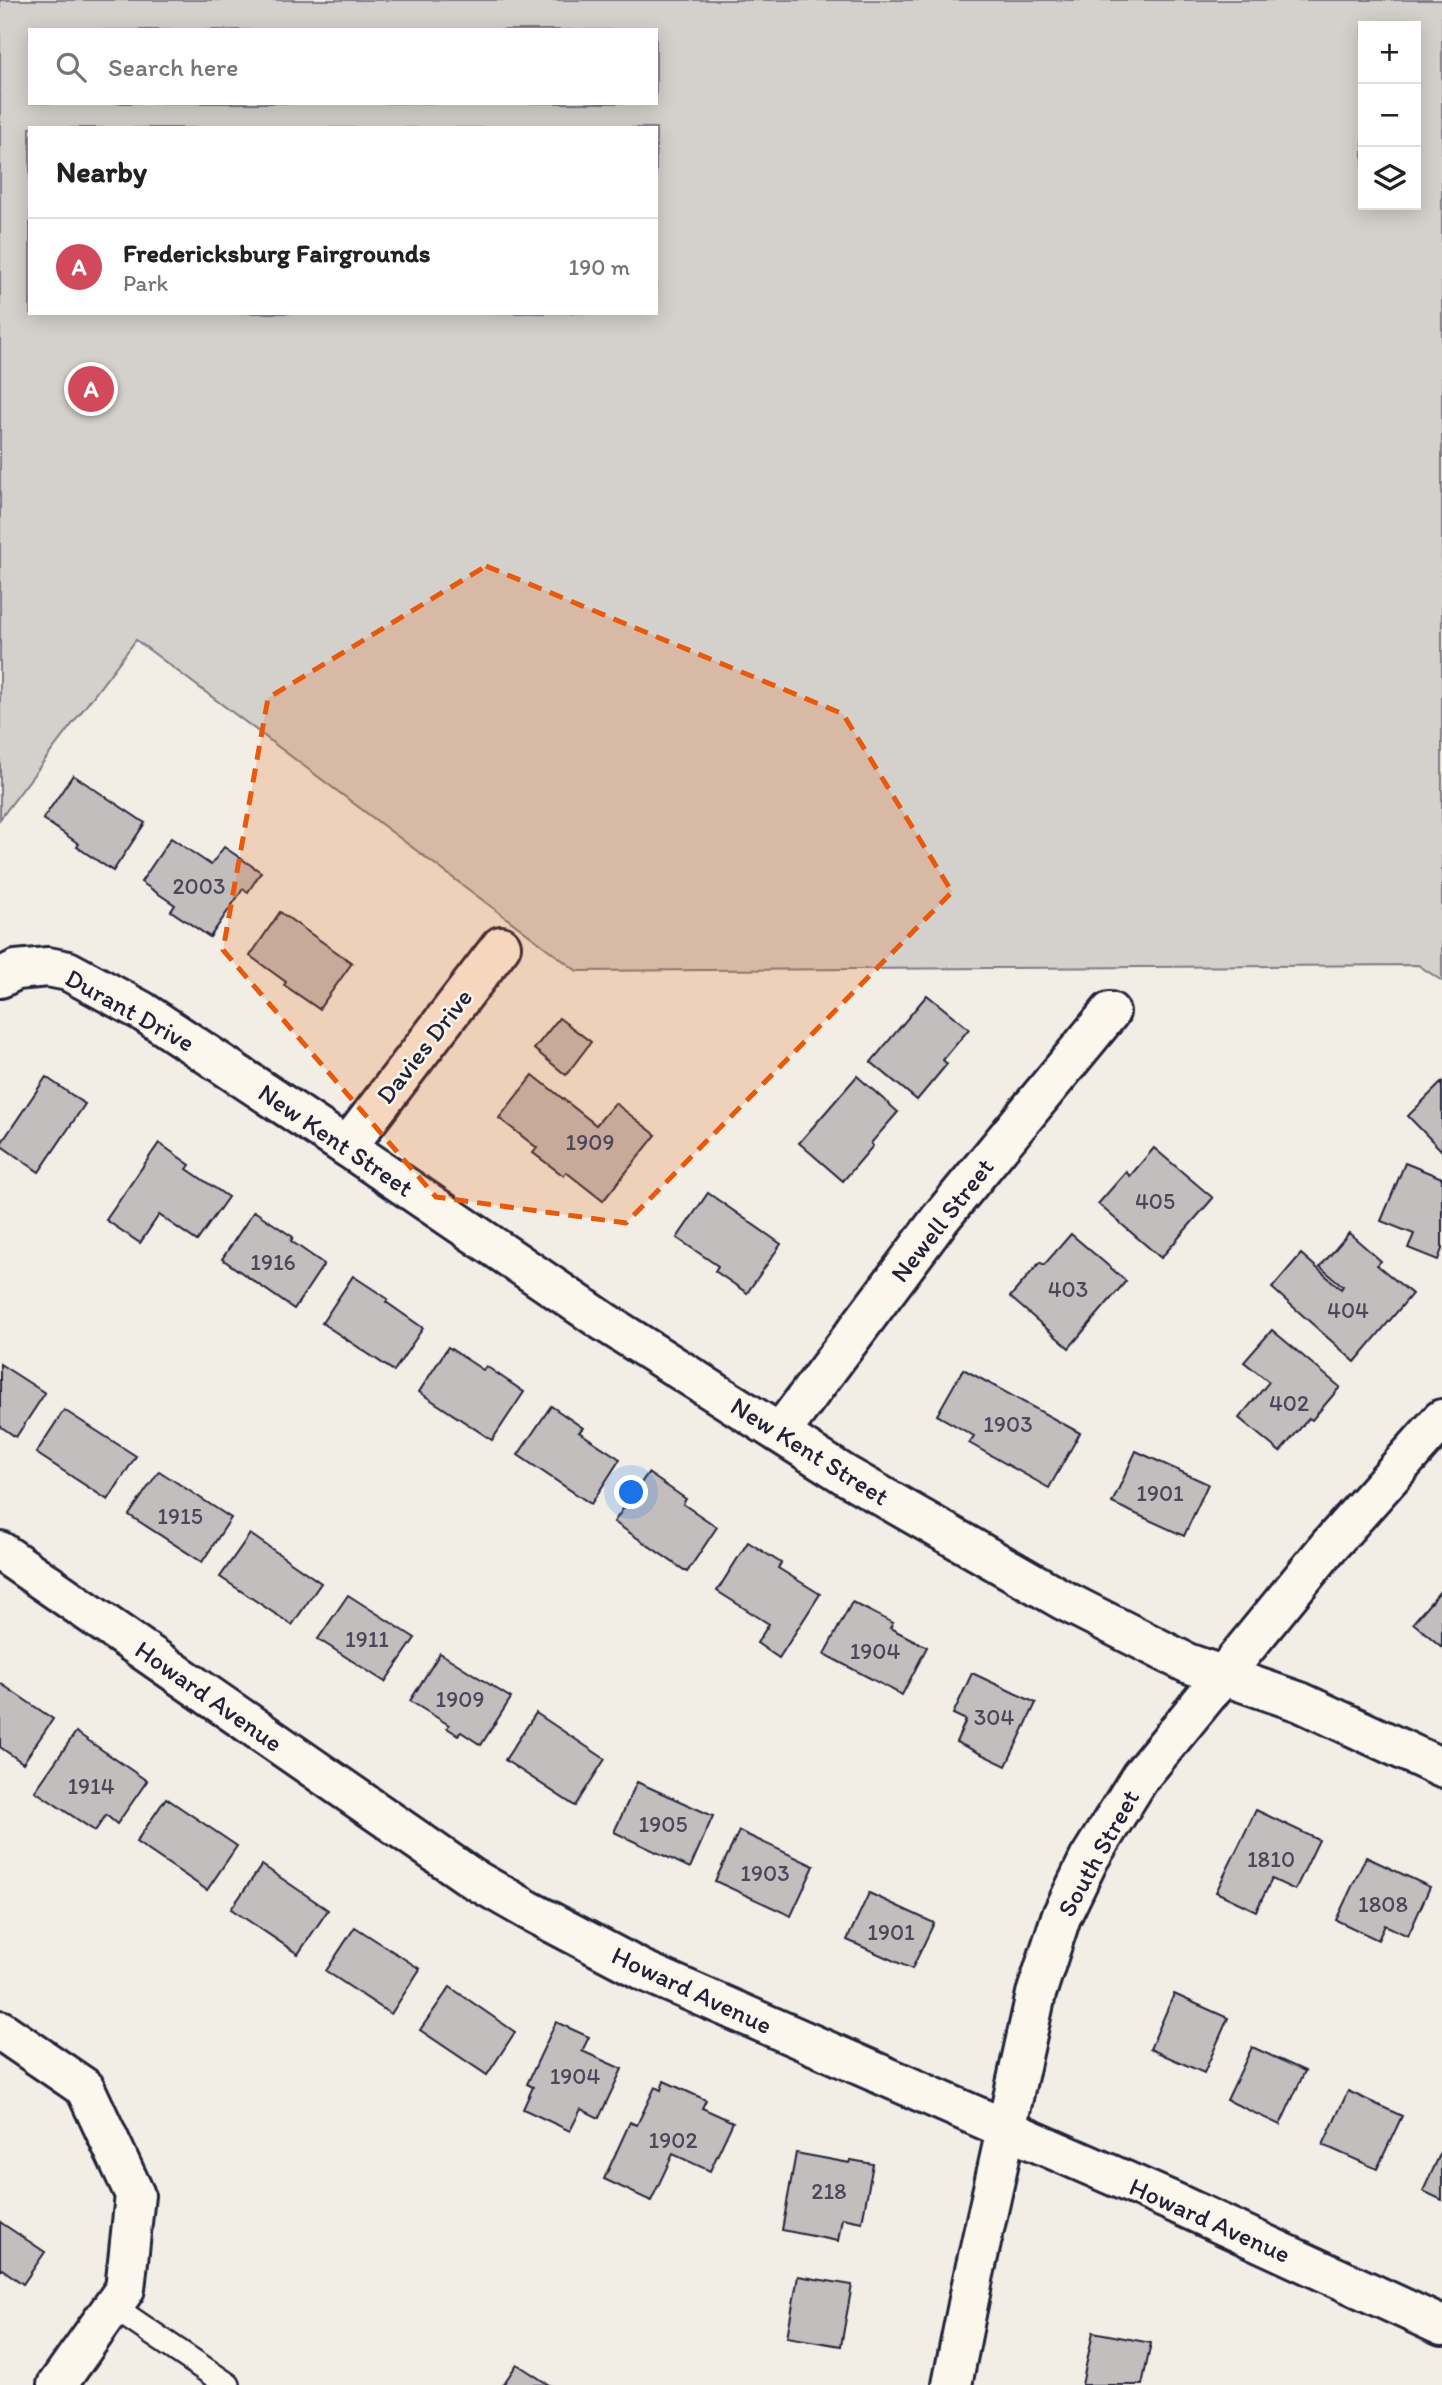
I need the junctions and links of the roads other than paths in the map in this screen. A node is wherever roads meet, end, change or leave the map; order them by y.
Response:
1 (501, 946) dead end
2 (0, 978) edge
3 (1110, 1012) dead end
4 (218, 1061) joint
5 (347, 1146) junction
6 (1442, 1419) edge
7 (780, 1433) junction
8 (0, 1551) edge
9 (1223, 1677) junction
10 (1442, 1768) edge
11 (0, 2031) edge
12 (1006, 2129) junction
13 (112, 2306) junction
14 (1442, 2326) edge
15 (57, 2385) edge
16 (228, 2385) edge
17 (952, 2385) edge

1 - 5 street, Davies Drive
2 - 4 street, Durant Drive
3 - 7 street, Newell Street
4 - 5 street, New Kent Street
5 - 7 street, New Kent Street
6 - 9 street, South Street
7 - 9 street, New Kent Street
8 - 12 street, Howard Avenue
9 - 10 street, New Kent Street
9 - 12 street, South Street
11 - 13 street
12 - 14 street, Howard Avenue
12 - 17 street, South Street
13 - 15 street
13 - 16 lane

